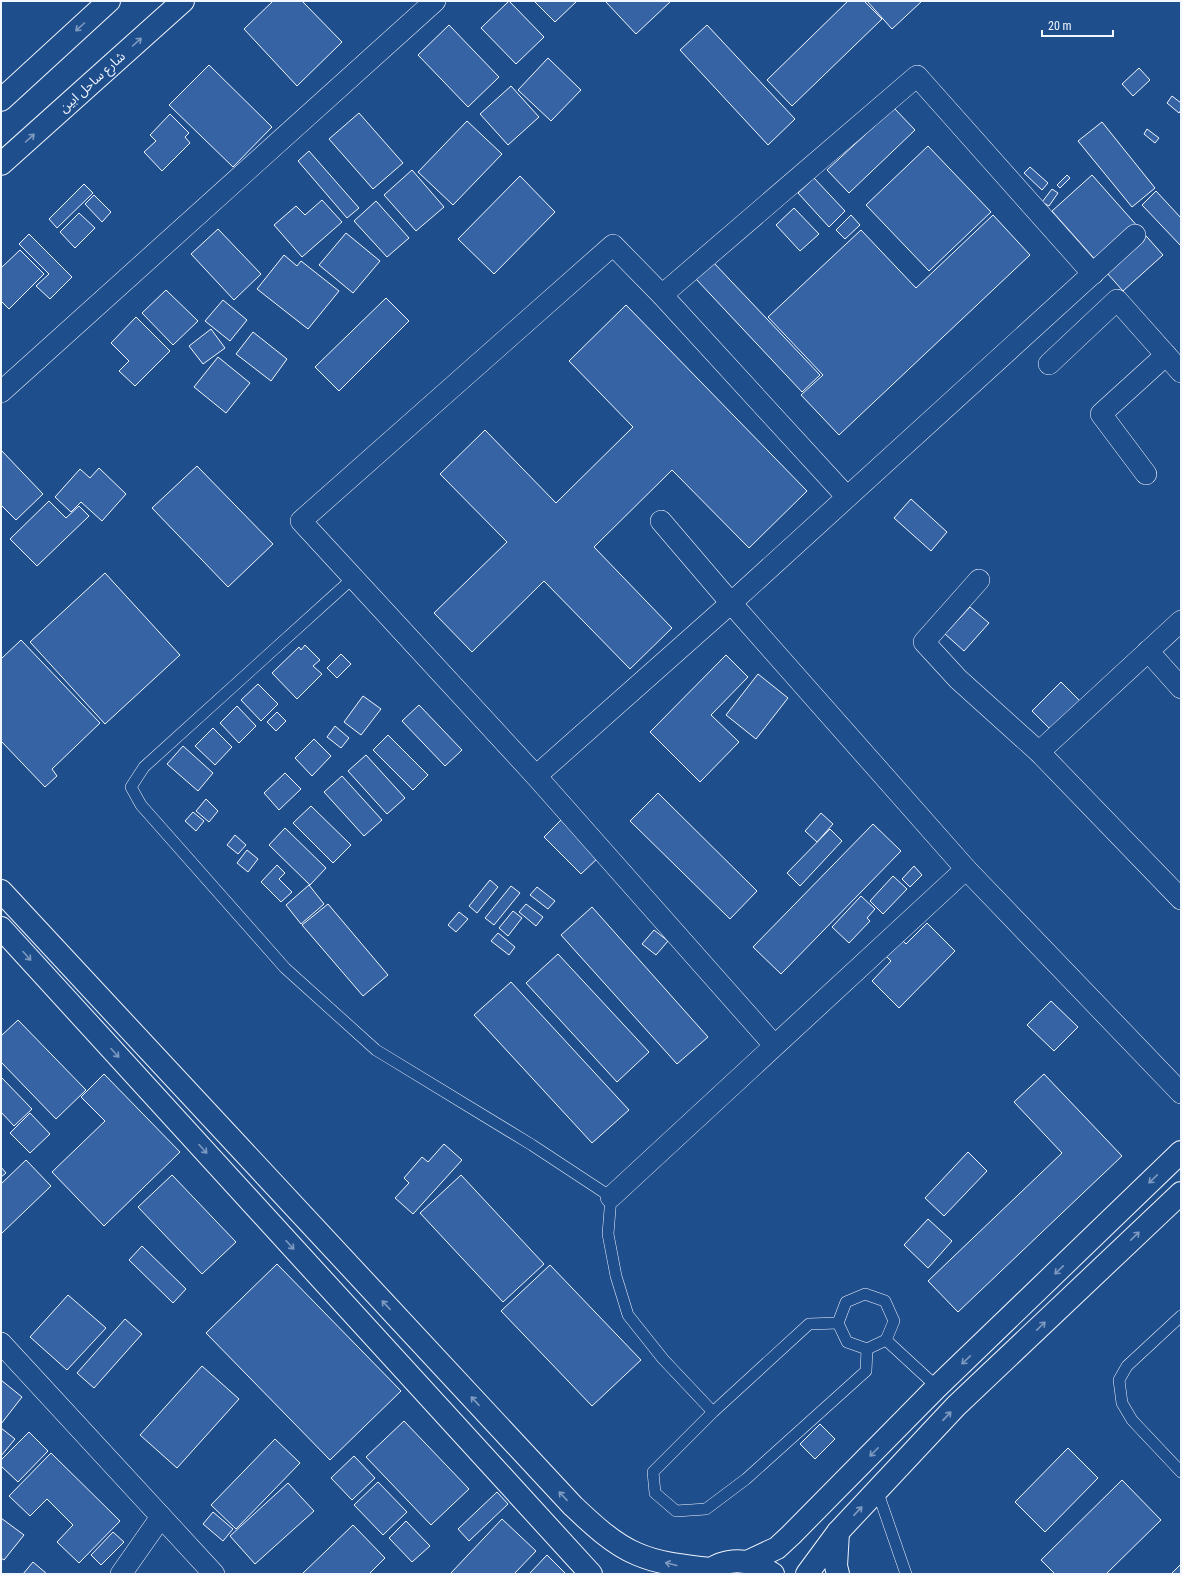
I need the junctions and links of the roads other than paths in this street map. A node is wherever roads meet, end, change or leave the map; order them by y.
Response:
1 (109, 1) edge
2 (183, 1) edge
3 (435, 1) edge
4 (1, 100) edge
5 (1, 164) edge
6 (1135, 235) dead end
7 (1093, 274) junction
8 (662, 295) junction
9 (1166, 355) junction
10 (1048, 364) dead end
11 (1181, 372) edge
12 (1, 392) edge
13 (1146, 474) dead end
14 (847, 497) junction
15 (661, 521) dead end
16 (353, 578) junction
17 (978, 580) dead end
18 (731, 603) junction
19 (1181, 621) edge
20 (1148, 651) junction
21 (1181, 688) edge
22 (1039, 752) junction
23 (536, 776) junction
24 (966, 869) junction
25 (1, 891) edge
26 (1181, 899) edge
27 (1, 928) edge
28 (774, 1045) junction
29 (1181, 1093) edge
30 (1181, 1152) edge
31 (1181, 1193) edge
32 (611, 1197) junction
33 (1181, 1316) edge
34 (838, 1323) junction
35 (886, 1340) junction
36 (1, 1343) edge
37 (867, 1349) junction
38 (937, 1387) junction
39 (713, 1412) junction
40 (1181, 1472) edge
41 (877, 1490) junction
42 (161, 1517) junction
43 (838, 1532) junction
44 (747, 1562) junction
45 (707, 1572) edge
46 (121, 1574) edge
47 (214, 1574) edge
48 (591, 1574) edge
49 (773, 1574) edge
50 (807, 1574) edge
51 (838, 1574) edge
52 (906, 1574) edge

1 -> 4 main road
5 -> 2 main road, شارع ساحل ابين
3 - 12 street
6 - 7 street
7 - 8 street
7 - 14 street
8 - 14 street
8 - 16 street
9 - 10 street
9 - 11 street
9 - 13 street
14 - 18 street
15 - 18 street
16 - 23 street
16 - 32 lane
17 - 22 street
18 - 23 street
18 - 24 street
19 - 20 street
20 - 21 street
20 - 22 street
22 - 26 street
23 - 28 street
24 - 28 street
24 - 29 street
45 -> 25 main road
27 -> 48 main road
28 - 32 street
30 -> 38 main road
41 -> 31 main road
32 - 39 lane
33 - 40 lane
34 - 35 lane
34 - 37 lane
34 - 39 lane
35 - 37 lane
35 - 38 lane
36 - 42 street
37 - 39 lane
38 -> 44 main road
43 -> 41 main road
41 - 52 lane
42 - 46 street
42 - 47 street
43 - 50 main road
43 - 51 main road
44 - 45 main road
44 - 49 main road

